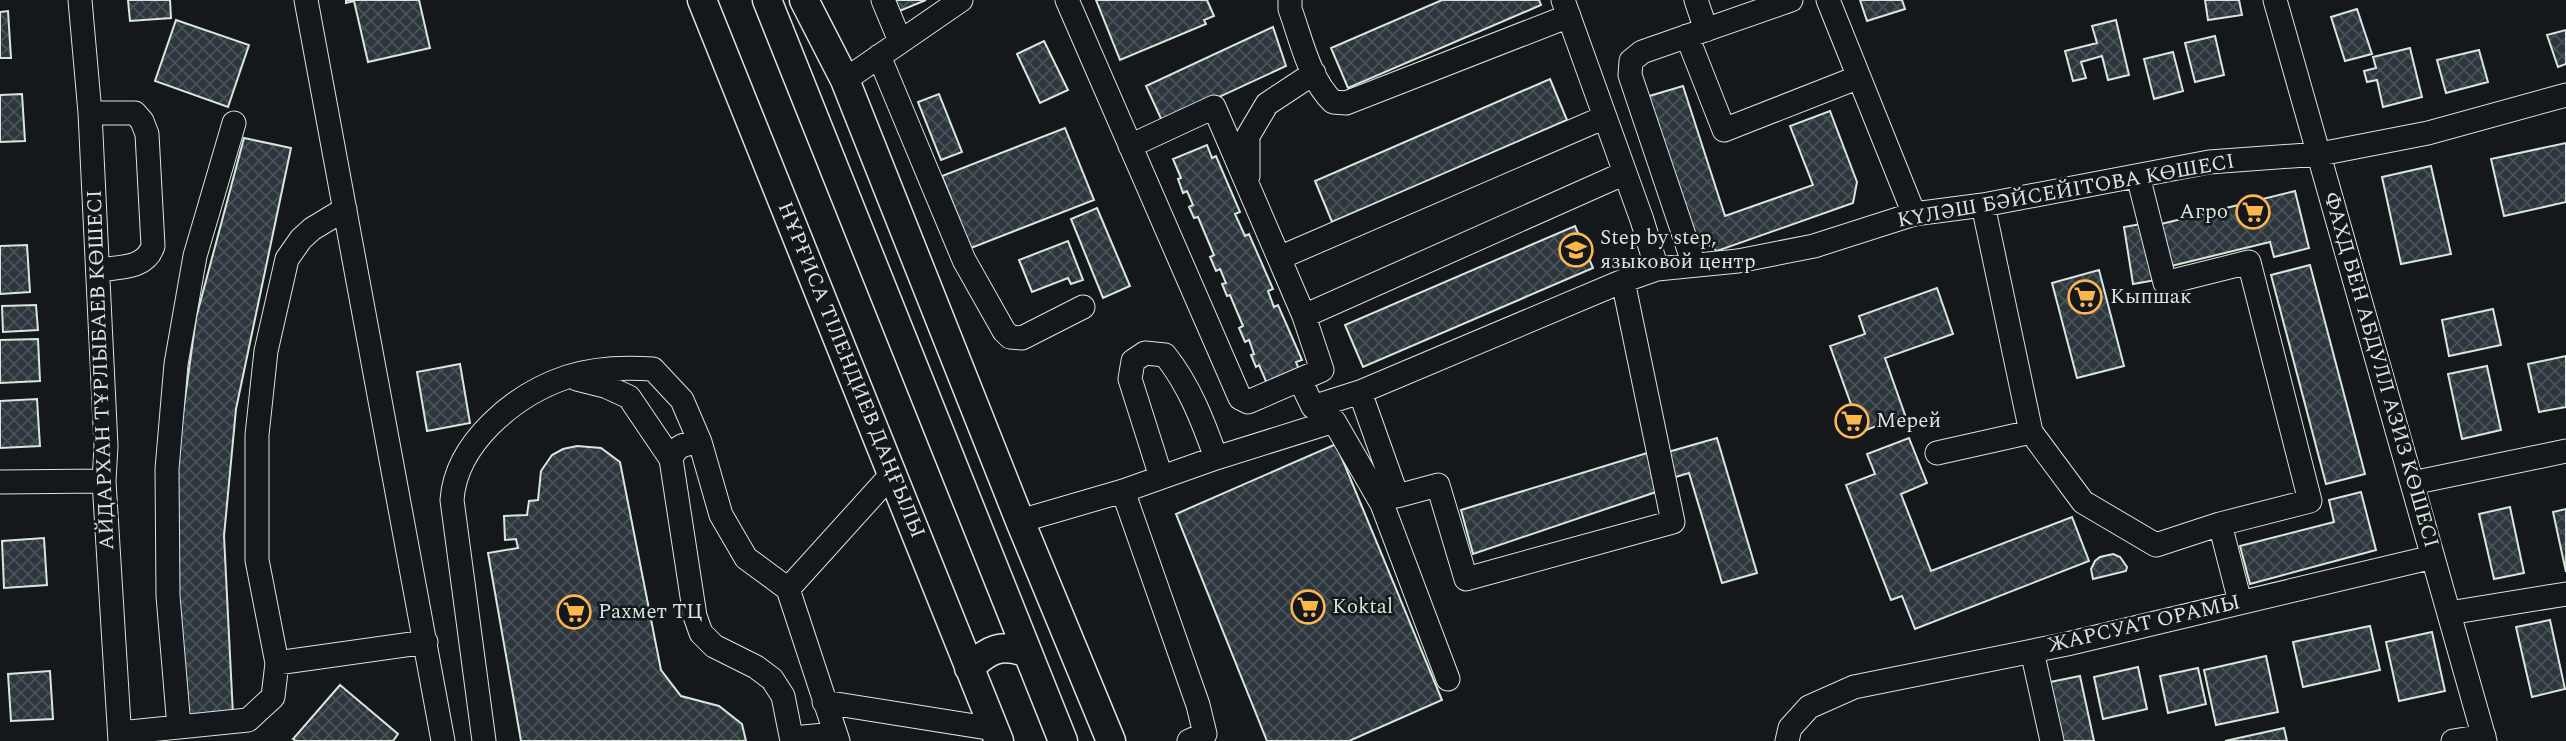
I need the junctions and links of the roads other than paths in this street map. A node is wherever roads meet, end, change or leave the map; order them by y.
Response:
1 (80, 0) edge
2 (306, 0) edge
3 (702, 0) edge
4 (767, 0) edge
5 (804, 0) edge
6 (883, 0) edge
7 (961, 0) edge
8 (1068, 0) edge
9 (1290, 0) edge
10 (1696, 0) edge
11 (1791, 0) edge
12 (1828, 0) edge
13 (2275, 0) edge
14 (1566, 8) edge
15 (1696, 33) junction
16 (900, 41) junction
17 (879, 56) junction
18 (1314, 73) junction
19 (1859, 77) junction
20 (845, 80) junction
21 (2566, 95) edge
22 (90, 113) junction
23 (1605, 117) junction
24 (234, 123) dead end
25 (870, 144) junction
26 (1130, 146) junction
27 (2320, 154) junction
28 (1625, 173) junction
29 (2138, 176) junction
30 (1248, 187) junction
31 (1983, 205) junction
32 (345, 209) junction
33 (1914, 214) junction
34 (867, 252) junction
35 (1279, 258) junction
36 (1694, 265) junction
37 (1657, 269) junction
38 (98, 270) junction
39 (1623, 281) junction
40 (1083, 307) dead end
41 (1304, 316) junction
42 (569, 376) junction
43 (1300, 380) junction
44 (1360, 392) junction
45 (2031, 432) junction
46 (700, 442) junction
47 (2566, 451) edge
48 (1937, 453) dead end
49 (1216, 458) junction
50 (671, 459) junction
51 (892, 474) junction
52 (1161, 477) junction
53 (104, 481) junction
54 (0, 482) edge
55 (2412, 483) junction
56 (1123, 491) junction
57 (1020, 521) junction
58 (2220, 524) junction
59 (2434, 557) junction
60 (788, 589) junction
61 (2566, 594) edge
62 (2240, 602) junction
63 (2449, 613) junction
64 (425, 642) junction
65 (2032, 651) junction
66 (1027, 653) junction
67 (277, 663) junction
68 (970, 668) junction
69 (1448, 679) dead end
70 (824, 702) junction
71 (179, 727) junction
72 (996, 735) edge
73 (120, 737) edge
74 (836, 737) edge
75 (2484, 738) edge
76 (793, 739) edge
77 (1201, 739) edge
78 (443, 741) edge
79 (484, 741) edge
80 (1063, 741) edge
81 (1111, 741) edge
82 (1787, 741) edge
83 (2052, 741) edge
84 (2453, 741) edge

1 - 22 street, АЙДАРХАН ТҰРЛЫБАЕВ КӨШЕСІ
2 - 32 street
3 - 51 main road, НҰРҒИСА ТІЛЕНДИЕВ ДАҢҒЫЛЫ
4 - 34 main road
5 - 20 main road
6 - 16 street
7 - 16 street
8 - 26 street
9 - 18 street
10 - 15 street
11 - 15 street
12 - 19 street
13 - 27 street, ФАХД БЕН АБДУЛЛ АЗИЗ КӨШЕСІ
14 - 18 street
14 - 23 street
15 - 19 street
15 - 36 street
16 - 17 street
17 - 20 street
17 - 40 street
18 - 30 street
19 - 33 street
20 - 25 main road
21 - 27 street, КҮЛӘШ БӘЙСЕЙІТОВА КӨШЕСІ
22 - 38 street, АЙДАРХАН ТҰРЛЫБАЕВ КӨШЕСІ
22 - 38 street
23 - 28 street
23 - 35 street
24 - 71 street
25 - 34 main road
25 - 57 main road
26 - 30 street
26 - 43 street
27 - 29 street, КҮЛӘШ БӘЙСЕЙІТОВА КӨШЕСІ
27 - 55 street, ФАХД БЕН АБДУЛЛ АЗИЗ КӨШЕСІ
28 - 37 street
28 - 41 street
29 - 31 street, КҮЛӘШ БӘЙСЕЙІТОВА КӨШЕСІ
29 - 58 street
30 - 35 street
31 - 33 street, КҮЛӘШ БӘЙСЕЙІТОВА КӨШЕСІ
31 - 45 street
32 - 64 street
32 - 67 street
33 - 36 street, КҮЛӘШ БӘЙСЕЙІТОВА КӨШЕСІ
34 - 66 main road
35 - 41 street
36 - 37 street, КҮЛӘШ БӘЙСЕЙІТОВА КӨШЕСІ
37 - 39 street, КҮЛӘШ БӘЙСЕЙІТОВА КӨШЕСІ
38 - 53 street, АЙДАРХАН ТҰРЛЫБАЕВ КӨШЕСІ
39 - 44 street, КҮЛӘШ БӘЙСЕЙІТОВА КӨШЕСІ
39 - 44 street
41 - 43 street
42 - 46 street
42 - 50 street
42 - 79 street
43 - 44 street, КҮЛӘШ БӘЙСЕЙІТОВА КӨШЕСІ
45 - 48 street
45 - 58 street
46 - 50 street
46 - 60 street
47 - 55 street
49 - 52 street
49 - 52 street
49 - 69 street
50 - 76 street
51 - 60 street
51 - 68 main road, НҰРҒИСА ТІЛЕНДИЕВ ДАҢҒЫЛЫ
52 - 56 street
53 - 54 street
53 - 73 street, АЙДАРХАН ТҰРЛЫБАЕВ КӨШЕСІ
55 - 59 street, ФАХД БЕН АБДУЛЛ АЗИЗ КӨШЕСІ
56 - 57 street
56 - 77 street
57 - 81 main road
58 - 62 street
59 - 62 street, ЖАРСУАТ ОРАМЫ
59 - 63 street, ФАХД БЕН АБДУЛЛ АЗИЗ КӨШЕСІ
60 - 70 street
61 - 63 street
62 - 65 street, ЖАРСУАТ ОРАМЫ
63 - 75 street, ФАХД БЕН АБДУЛЛ АЗИЗ КӨШЕСІ
64 - 67 street
64 - 78 street
65 - 82 street, ЖАРСУАТ ОРАМЫ
65 - 83 street
66 - 68 main road
66 - 80 main road
67 - 71 street
68 - 72 main road, НҰРҒИСА ТІЛЕНДИЕВ ДАҢҒЫЛЫ
70 - 72 street
70 - 74 street
71 - 73 street
74 - 76 street
75 - 84 street

